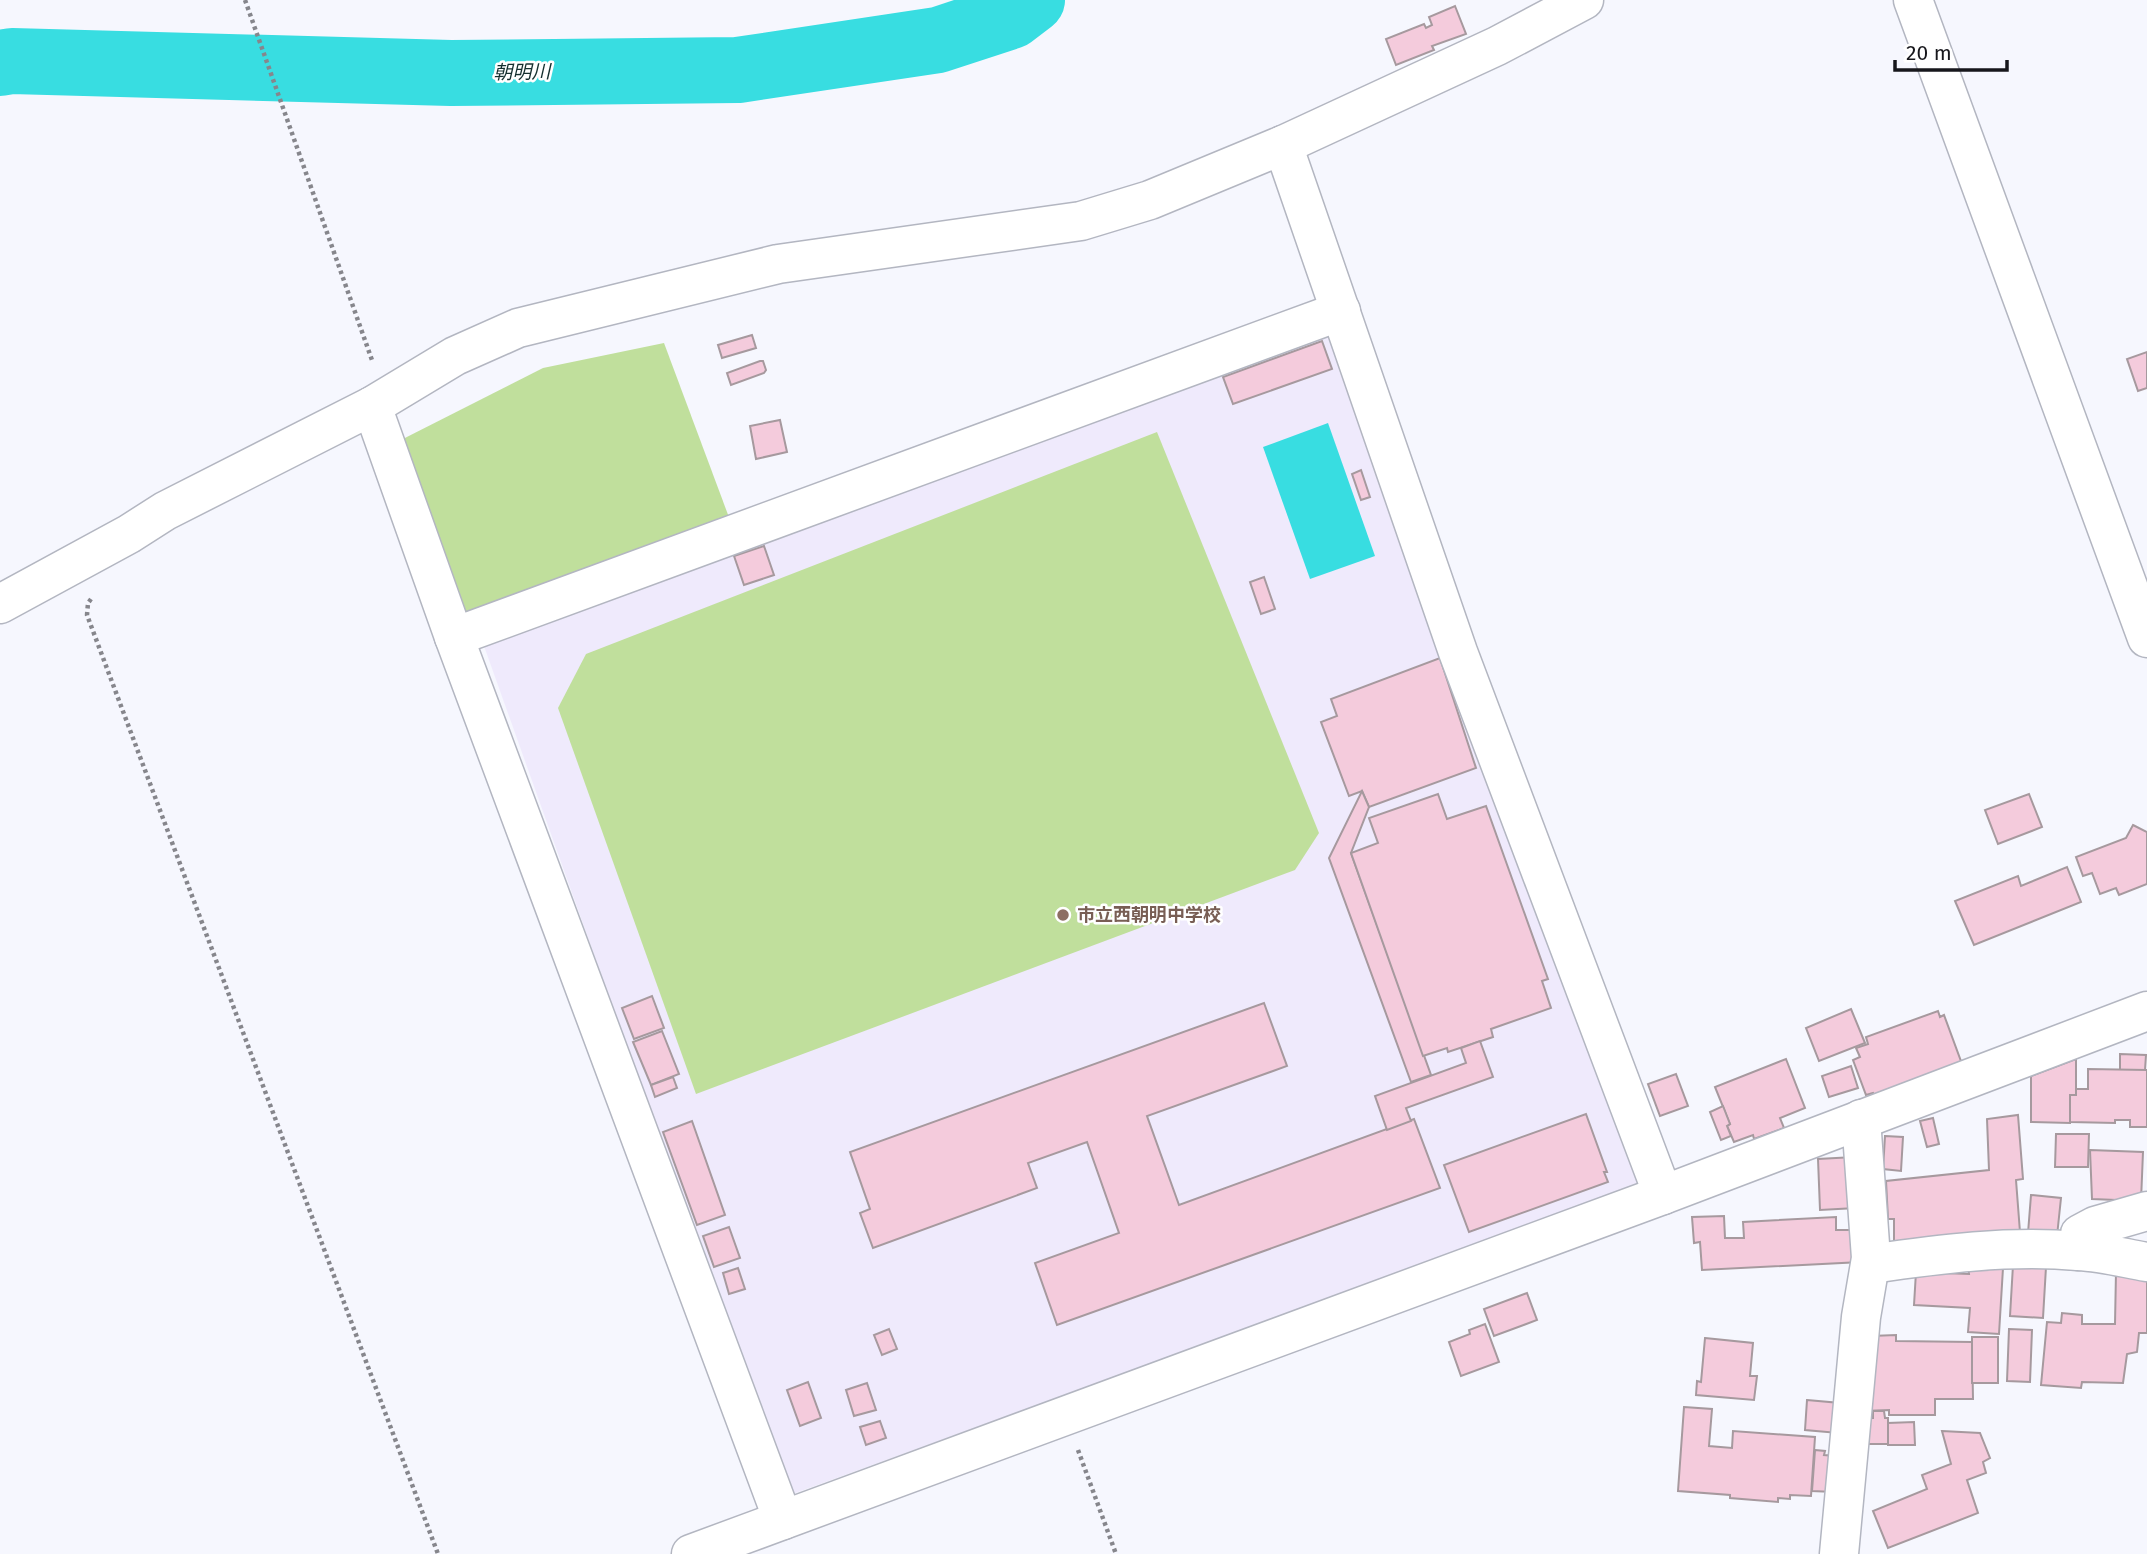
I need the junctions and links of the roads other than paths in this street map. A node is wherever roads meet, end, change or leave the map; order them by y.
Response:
1 (1584, 0) edge
2 (1913, 0) edge
3 (1283, 145) junction
4 (1341, 310) junction
5 (378, 392) junction
6 (0, 604) edge
7 (454, 637) junction
8 (2147, 638) edge
9 (2147, 1012) edge
10 (1861, 1119) junction
11 (1663, 1195) junction
12 (2147, 1211) edge
13 (2079, 1251) junction
14 (2147, 1262) edge
15 (1871, 1264) junction
16 (783, 1520) junction
17 (691, 1554) edge
18 (1839, 1554) edge

1 - 3 street
2 - 8 street
3 - 4 street
3 - 5 street
4 - 7 street
4 - 11 street
5 - 6 street
5 - 7 street
7 - 16 street
9 - 10 street
10 - 11 street
10 - 15 street
11 - 16 street
12 - 13 street
13 - 14 street
13 - 15 street
15 - 18 street
16 - 17 street

